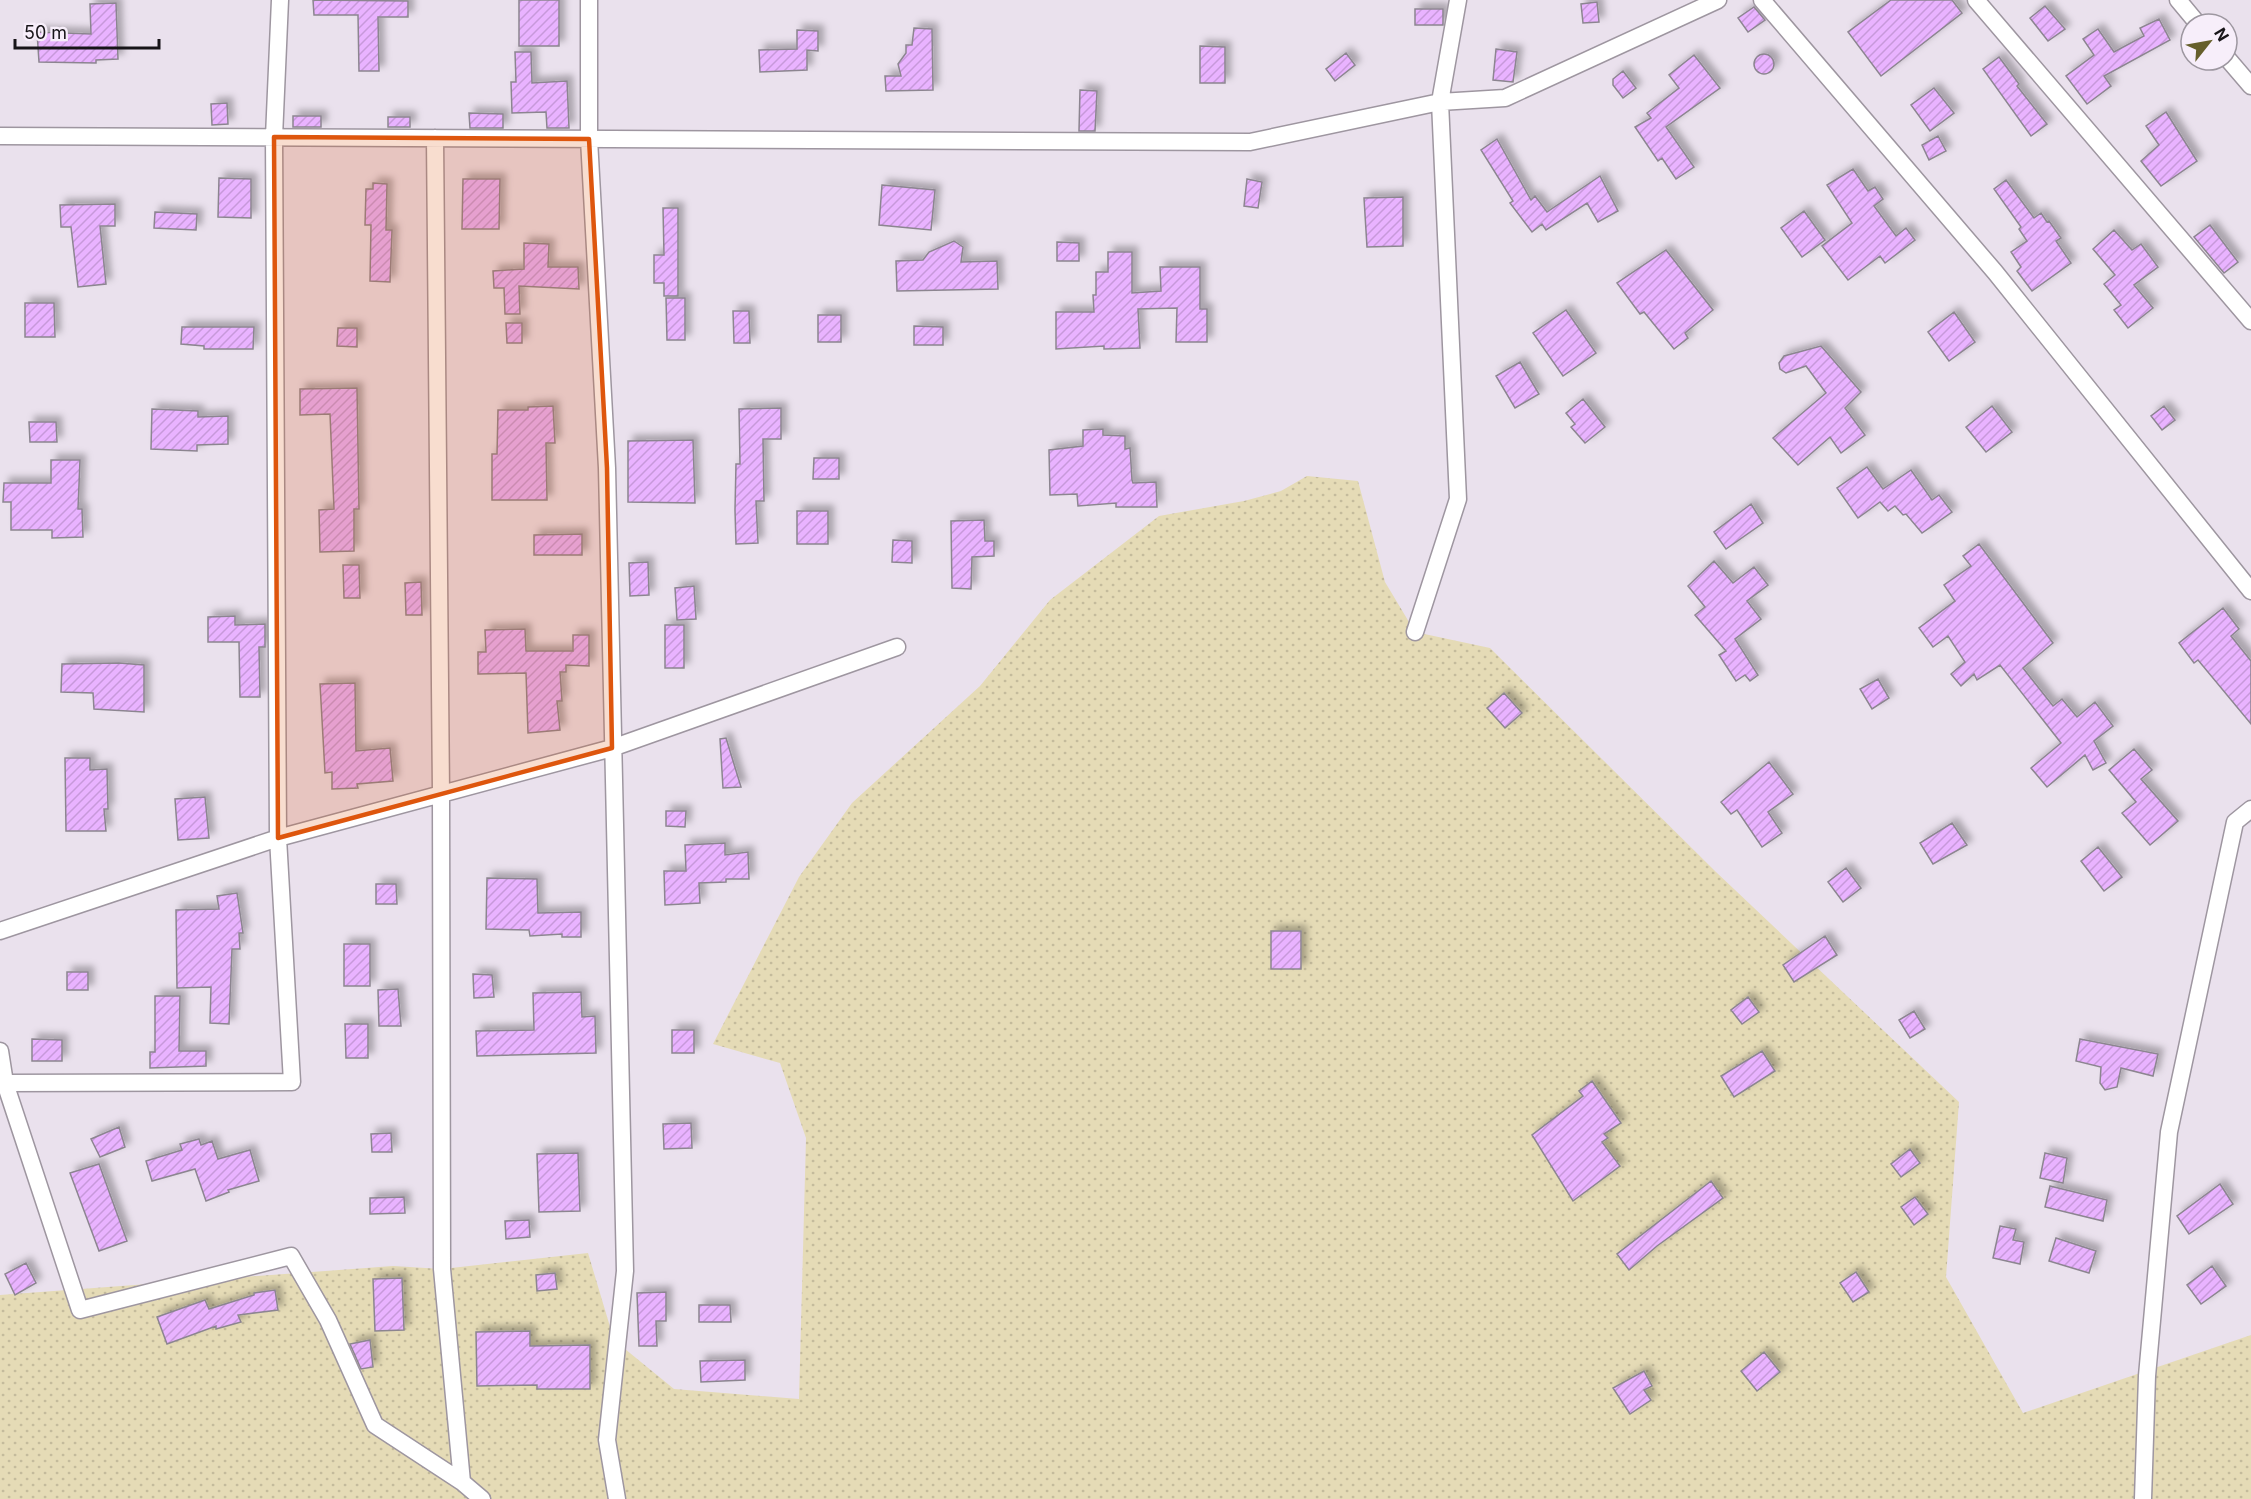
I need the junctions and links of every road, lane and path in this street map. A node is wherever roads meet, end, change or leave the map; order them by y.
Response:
1 (280, 0) edge
2 (589, 0) edge
3 (1458, 0) edge
4 (1718, 0) edge
5 (1762, 0) edge
6 (1976, 0) edge
7 (2178, 0) edge
8 (2188, 12) edge
9 (2239, 72) edge
10 (2251, 86) edge
11 (1440, 102) junction
12 (0, 136) edge
13 (274, 137) junction
14 (435, 138) junction
15 (589, 139) junction
16 (2251, 321) edge
17 (2251, 591) edge
18 (1415, 632) dead end
19 (897, 647) dead end
20 (612, 748) junction
21 (441, 794) junction
22 (2251, 809) edge
23 (279, 838) junction
24 (0, 931) edge
25 (0, 1051) edge
26 (2, 1083) edge
27 (462, 1482) junction
28 (482, 1499) edge
29 (617, 1499) edge
30 (2143, 1499) edge

1 - 13 street
2 - 15 street
3 - 11 street
4 - 11 street
5 - 17 street
6 - 16 street
7 - 8 street
9 - 10 street
11 - 15 street
11 - 18 street
12 - 13 street
13 - 14 street
13 - 23 street
14 - 15 street
14 - 21 street
15 - 20 street
19 - 20 street
20 - 21 street
20 - 29 street
21 - 23 street
21 - 27 street
22 - 30 street
23 - 24 street
23 - 26 street
25 - 26 street
26 - 27 street
27 - 28 street

